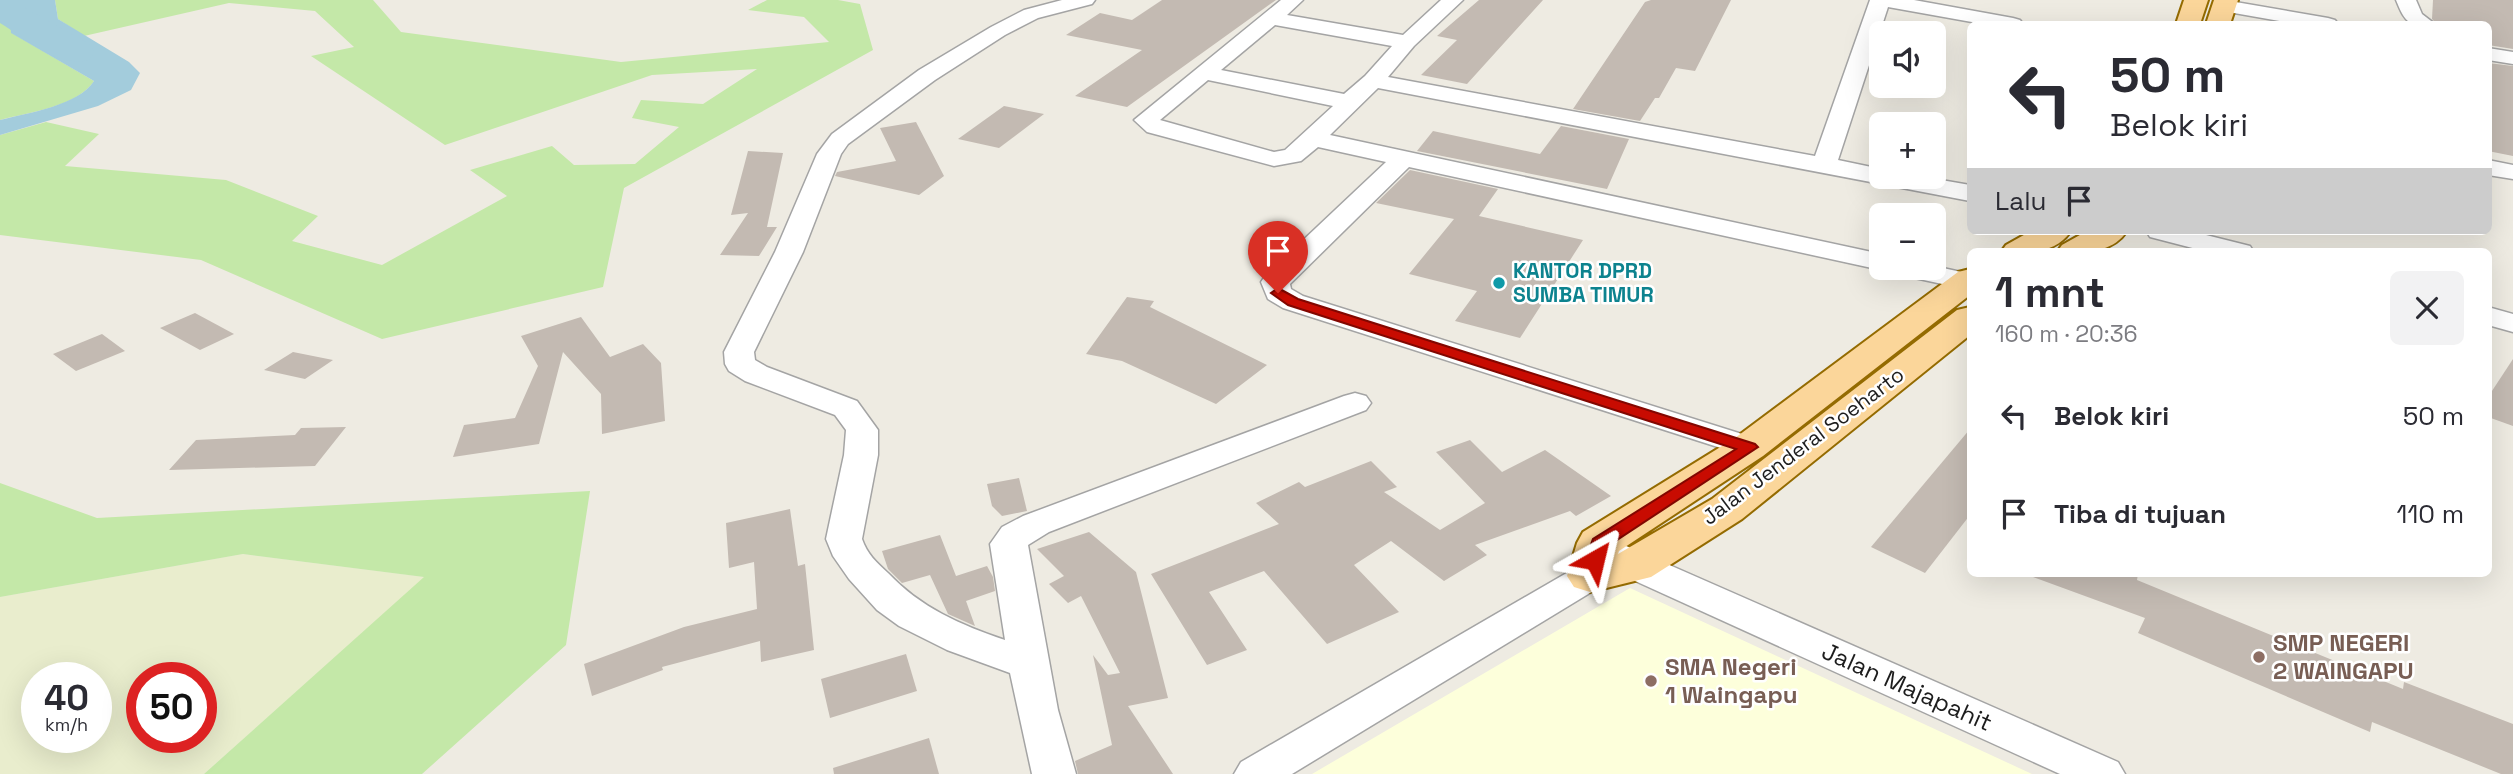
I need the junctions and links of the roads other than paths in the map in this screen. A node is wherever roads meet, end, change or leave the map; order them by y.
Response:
1 (1085, 0) edge
2 (1293, 0) edge
3 (1453, 0) edge
4 (1881, 0) edge
5 (2196, 0) edge
6 (2406, 0) edge
7 (2223, 10) edge
8 (1269, 18) junction
9 (1996, 21) edge
10 (2189, 21) edge
11 (2306, 21) edge
12 (2420, 21) edge
13 (1407, 42) junction
14 (1204, 73) junction
15 (1373, 81) junction
16 (1349, 102) junction
17 (1313, 139) junction
18 (1404, 159) junction
19 (1824, 165) junction
20 (2492, 168) edge
21 (2513, 172) edge
22 (1869, 173) edge
23 (1946, 188) edge
24 (1967, 192) edge
25 (2048, 235) edge
26 (2104, 235) edge
27 (2174, 235) edge
28 (2025, 248) edge
29 (2081, 248) edge
30 (2225, 248) edge
31 (1869, 259) edge
32 (1941, 280) edge
33 (1967, 289) edge
34 (1967, 292) edge
35 (1967, 293) edge
36 (2492, 317) edge
37 (2513, 323) edge
38 (1355, 403) dead end
39 (1749, 447) junction
40 (1595, 560) junction
41 (1635, 566) junction
42 (1028, 664) junction
43 (1054, 774) edge
44 (1256, 774) edge
45 (2103, 774) edge

1 - 42 street
2 - 8 street
3 - 13 street
4 - 9 street
4 - 19 street
5 - 10 main road
6 - 12 street
7 - 11 street
8 - 13 street
8 - 14 street
13 - 15 street
14 - 16 street
14 - 17 street
15 - 16 street
15 - 19 street
16 - 17 street
17 - 18 street
18 - 31 street
18 - 39 street
19 - 22 street
20 - 21 street
23 - 24 street
25 - 28 main road
26 - 29 main road
27 - 30 street
32 - 33 street
34 - 39 main road, Jalan Jenderal Soeharto
35 - 41 main road, Jalan Jenderal Soeharto
36 - 37 street
38 - 42 street
39 - 40 main road, Jalan Jenderal Soeharto
40 - 41 main road, Jalan Jenderal Soeharto
40 - 44 street, Jalan Jenderal Soeharto
41 - 45 street, Jalan Majapahit
42 - 43 street

